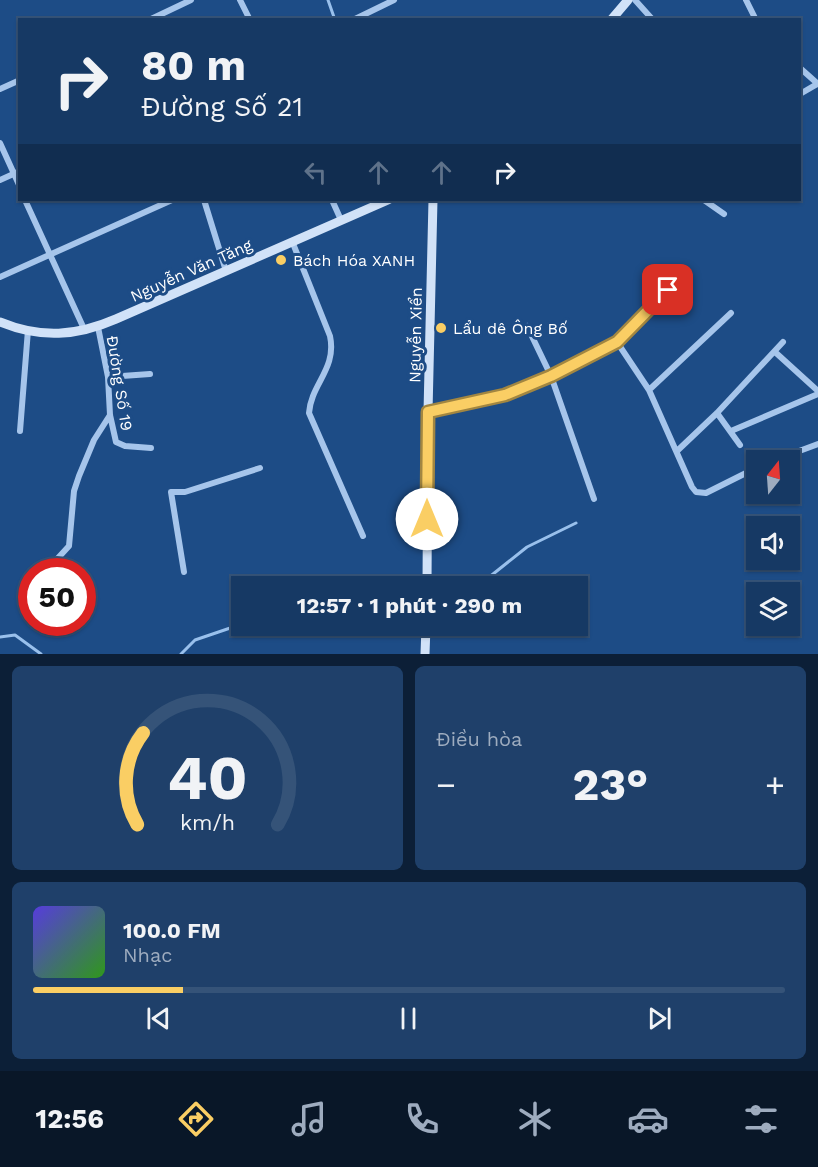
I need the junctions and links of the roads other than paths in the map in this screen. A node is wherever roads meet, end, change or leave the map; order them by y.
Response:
1 (191, 0) edge
2 (240, 0) edge
3 (394, 0) edge
4 (635, 0) edge
5 (746, 0) edge
6 (624, 1) edge
7 (153, 18) edge
8 (249, 18) edge
9 (357, 18) edge
10 (612, 18) edge
11 (651, 18) edge
12 (755, 18) edge
13 (801, 69) edge
14 (18, 81) edge
15 (817, 84) edge
16 (0, 89) edge
17 (801, 93) edge
18 (0, 143) edge
19 (17, 173) edge
20 (0, 180) edge
21 (25, 201) edge
22 (170, 201) edge
23 (204, 201) edge
24 (332, 201) edge
25 (386, 201) edge
26 (433, 201) edge
27 (705, 201) edge
28 (724, 214) dead end
29 (341, 220) junction
30 (292, 242) junction
31 (50, 255) junction
32 (226, 271) junction
33 (0, 277) edge
34 (668, 290) dead end
35 (731, 313) dead end
36 (0, 322) edge
37 (527, 326) dead end
38 (98, 327) junction
39 (28, 330) junction
40 (85, 331) junction
41 (617, 342) junction
42 (783, 342) dead end
43 (775, 352) junction
44 (150, 374) dead end
45 (551, 376) junction
46 (108, 377) junction
47 (649, 390) junction
48 (818, 392) edge
49 (428, 412) junction
50 (717, 413) junction
51 (110, 415) junction
52 (20, 431) dead end
53 (730, 431) junction
54 (818, 444) edge
55 (740, 445) dead end
56 (151, 448) dead end
57 (677, 451) junction
58 (800, 451) edge
59 (260, 468) dead end
60 (746, 473) edge
61 (594, 499) dead end
62 (363, 536) dead end
63 (58, 558) edge
64 (184, 572) dead end
65 (427, 576) edge
66 (426, 636) edge
67 (425, 654) edge

1 - 7 street
2 - 8 street
3 - 9 street
4 - 11 street
5 - 12 street
6 - 10 main road
13 - 15 street
14 - 16 street
15 - 17 street
18 - 19 street
19 - 20 street
21 - 31 street
22 - 31 street
23 - 32 street
24 - 29 street
25 - 29 main road, Nguyễn Văn Tăng
26 - 49 main road, Nguyễn Xiển
27 - 28 street
29 - 30 main road, Nguyễn Văn Tăng
30 - 32 main road, Nguyễn Văn Tăng
30 - 62 street
31 - 33 street
31 - 40 street
32 - 38 main road, Nguyễn Văn Tăng
34 - 41 street
35 - 47 street
36 - 39 main road, Nguyễn Văn Tăng
37 - 45 street
38 - 40 main road, Nguyễn Văn Tăng
38 - 46 street, Đường Số 19
39 - 40 main road, Nguyễn Văn Tăng
39 - 52 street
41 - 45 street
41 - 47 street
42 - 43 street
43 - 48 street
43 - 50 street
44 - 46 street
45 - 49 street
45 - 61 street
46 - 51 street, Đường Số 19
47 - 57 street
48 - 53 street
49 - 65 main road, Nguyễn Xiển
50 - 53 street
50 - 57 street
51 - 56 street, Đường Số 19
51 - 63 street
53 - 55 street
54 - 58 street
57 - 60 street
59 - 64 street
66 - 67 main road

